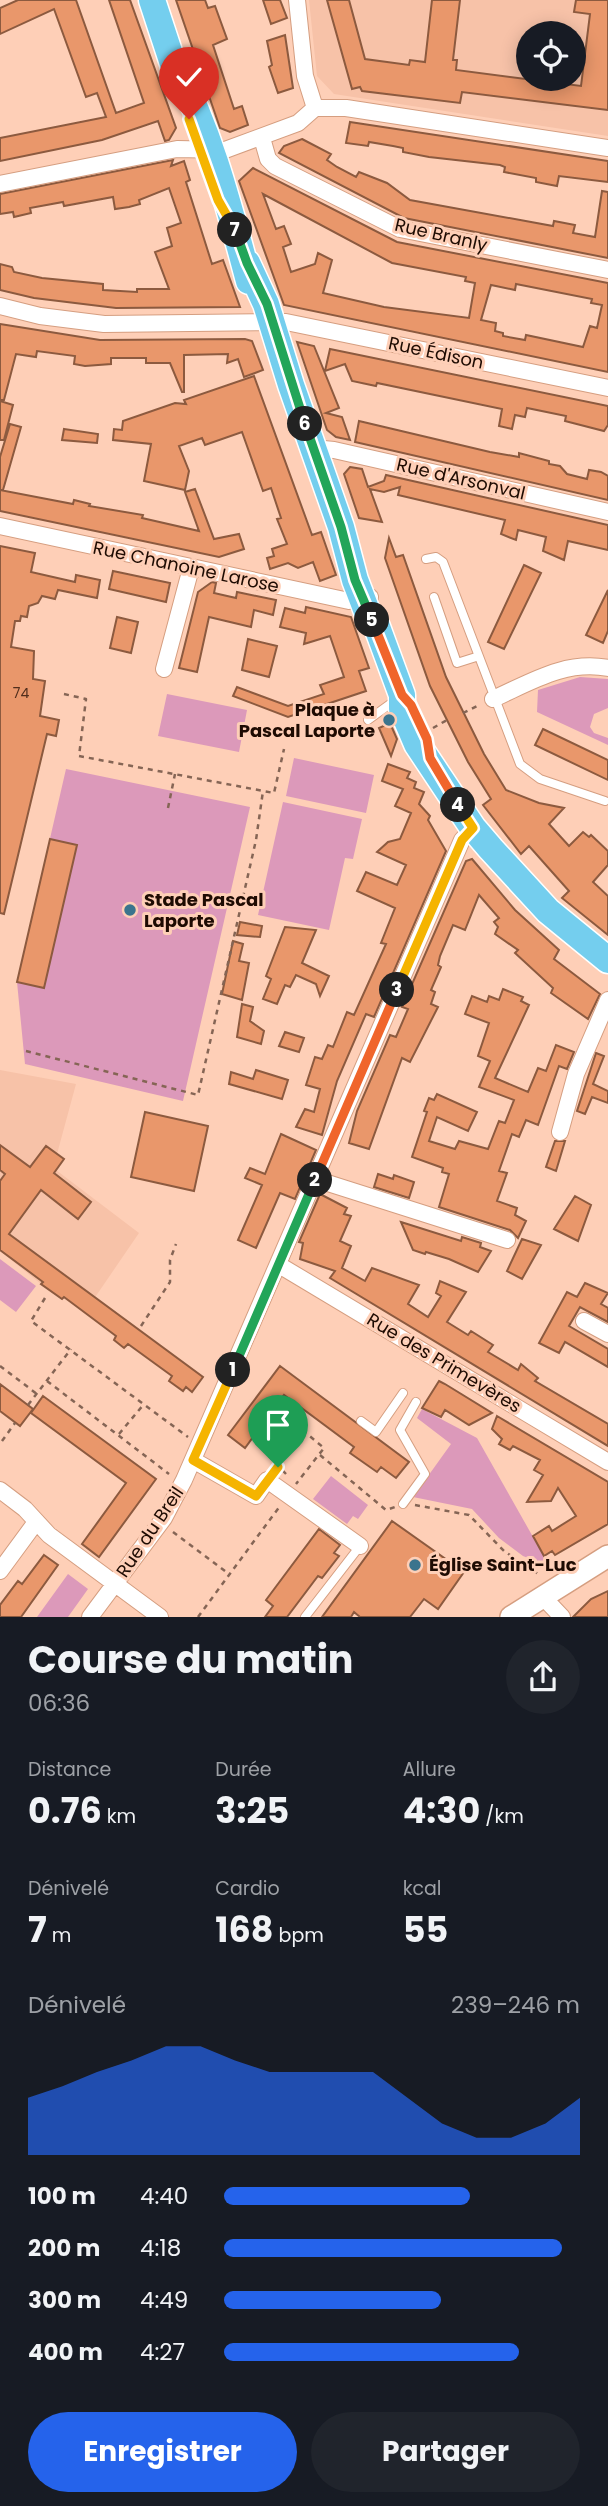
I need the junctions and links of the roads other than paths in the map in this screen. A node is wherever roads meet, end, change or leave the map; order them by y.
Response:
1 (152, 0) edge
2 (297, 0) edge
3 (315, 108) junction
4 (262, 138) junction
5 (608, 148) edge
6 (206, 150) junction
7 (0, 184) edge
8 (608, 270) edge
9 (0, 306) edge
10 (267, 322) junction
11 (608, 388) edge
12 (313, 449) junction
13 (608, 512) edge
14 (0, 526) edge
15 (426, 559) dead end
16 (191, 568) junction
17 (434, 597) dead end
18 (367, 598) junction
19 (476, 657) junction
20 (164, 668) dead end
21 (608, 668) edge
22 (402, 695) junction
23 (493, 699) junction
24 (368, 720) dead end
25 (605, 801) dead end
26 (473, 828) junction
27 (608, 960) edge
28 (608, 1000) edge
29 (560, 1132) dead end
30 (315, 1179) junction
31 (507, 1240) dead end
32 (279, 1265) junction
33 (584, 1321) dead end
34 (608, 1334) edge
35 (403, 1393) dead end
36 (416, 1402) dead end
37 (361, 1421) dead end
38 (193, 1460) junction
39 (608, 1462) edge
40 (0, 1490) edge
41 (403, 1504) road end
42 (36, 1522) junction
43 (360, 1546) joint
44 (608, 1556) edge
45 (0, 1571) edge
46 (115, 1583) junction
47 (542, 1586) junction
48 (90, 1617) edge
49 (160, 1617) edge
50 (305, 1617) edge
51 (511, 1617) edge
52 (562, 1617) edge

1 - 6 main road
2 - 3 street
3 - 4 street
3 - 5 street
4 - 6 street
4 - 8 street, Rue Branly
6 - 7 street
6 - 10 main road
9 - 10 street, Rue Édison
10 - 11 street, Rue Édison
10 - 12 main road
12 - 13 street, Rue d'Arsonval
12 - 18 main road
14 - 16 street, Rue Chanoine Larose
15 - 19 lane
16 - 18 street, Rue Chanoine Larose
16 - 20 street
17 - 19 lane
18 - 22 main road
19 - 23 lane
21 - 23 street
22 - 24 lane
22 - 26 main road
23 - 25 lane
26 - 27 main road
26 - 30 street, Rue du Breil
28 - 29 street
30 - 31 street
30 - 32 street, Rue du Breil
32 - 38 street, Rue du Breil
32 - 39 street, Rue des Primevères
33 - 34 street
35 - 37 lane
36 - 41 lane
38 - 43 street
38 - 46 street, Rue du Breil
40 - 42 street
42 - 45 street
42 - 46 street
43 - 50 lane
44 - 47 street
46 - 48 street, Rue du Breil
46 - 49 street
47 - 51 street
47 - 52 street

